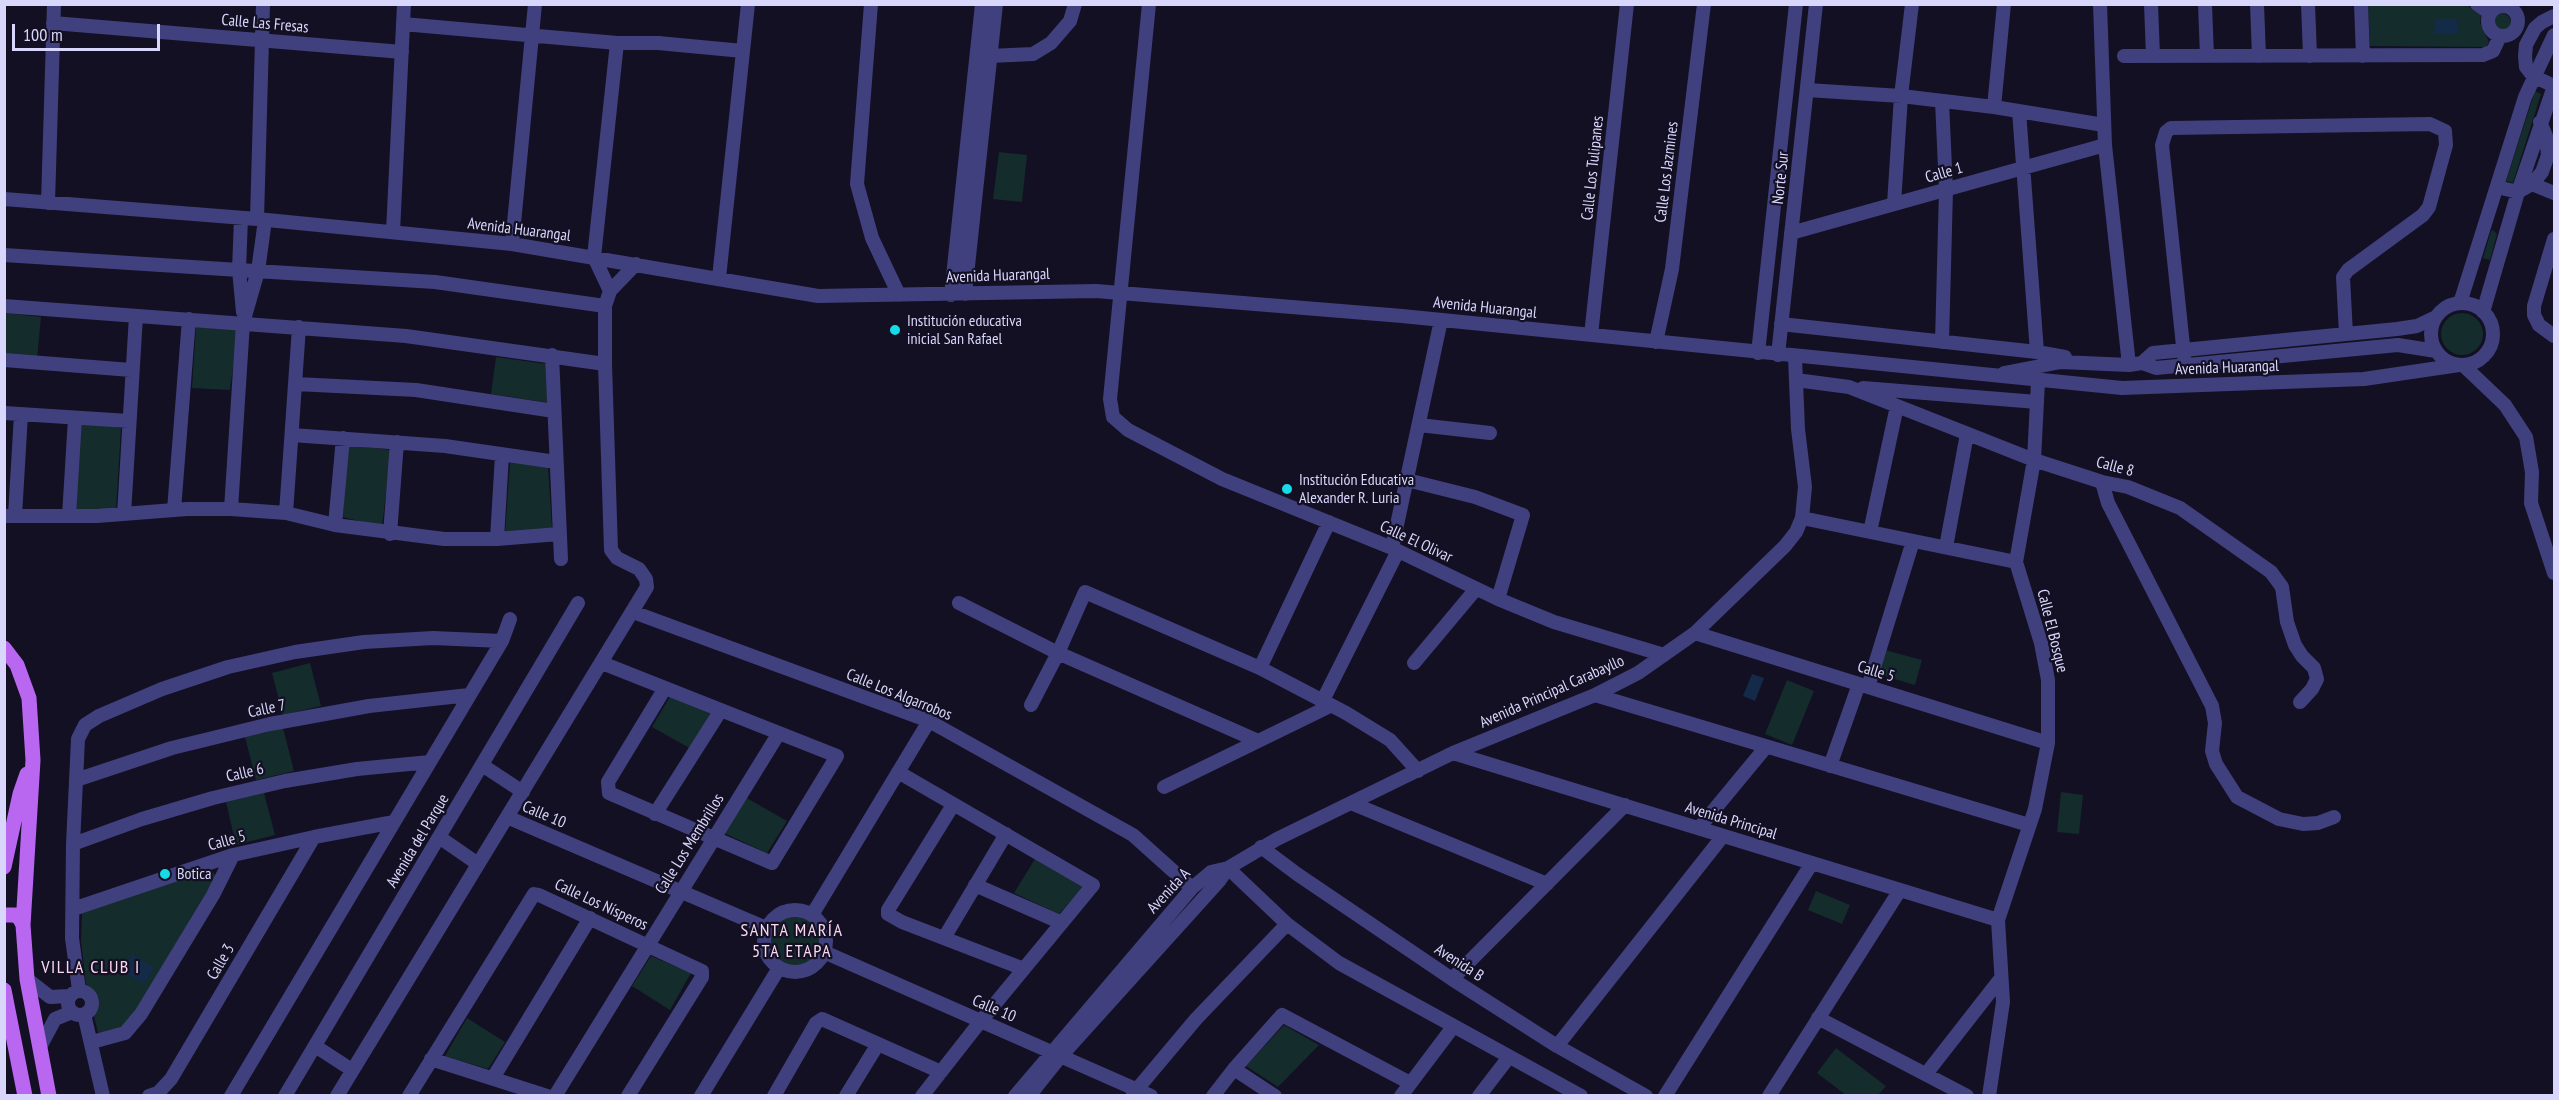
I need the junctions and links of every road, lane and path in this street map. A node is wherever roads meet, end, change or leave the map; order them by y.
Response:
1 (54, 4) edge
2 (263, 4) edge
3 (404, 4) edge
4 (535, 4) edge
5 (748, 4) edge
6 (871, 4) edge
7 (982, 4) edge
8 (996, 4) edge
9 (1075, 4) edge
10 (1149, 4) edge
11 (1627, 4) edge
12 (1704, 4) edge
13 (1796, 4) edge
14 (1816, 4) edge
15 (1912, 4) edge
16 (2004, 4) edge
17 (2100, 4) edge
18 (2151, 4) edge
19 (2205, 4) edge
20 (2257, 4) edge
21 (2308, 4) edge
22 (2361, 4) edge
23 (2477, 4) edge
24 (2490, 13) junction
25 (2518, 13) edge
26 (2554, 16) edge
27 (53, 23) junction
28 (403, 24) junction
29 (2535, 28) junction
30 (532, 34) junction
31 (2504, 35) junction
32 (2554, 35) edge
33 (262, 40) junction
34 (617, 44) junction
35 (2526, 45) junction
36 (743, 51) junction
37 (402, 52) junction
38 (990, 56) junction
39 (2124, 56) dead end
40 (2153, 56) junction
41 (2206, 56) junction
42 (2259, 56) junction
43 (2310, 56) junction
44 (2363, 56) junction
45 (2533, 76) junction
46 (2554, 86) edge
47 (1807, 90) junction
48 (1901, 96) junction
49 (1941, 101) junction
50 (1994, 107) junction
51 (2019, 111) junction
52 (2541, 122) junction
53 (2104, 125) junction
54 (2550, 137) edge
55 (2105, 145) junction
56 (2551, 155) edge
57 (2024, 168) junction
58 (2548, 173) edge
59 (2532, 184) junction
60 (2497, 187) junction
61 (1946, 190) junction
62 (2518, 192) junction
63 (2554, 193) edge
64 (4, 199) edge
65 (48, 202) junction
66 (1894, 204) junction
67 (241, 218) junction
68 (261, 220) junction
69 (2486, 221) junction
70 (2508, 227) junction
71 (393, 232) junction
72 (1791, 233) junction
73 (512, 244) junction
74 (2553, 248) edge
75 (4, 255) edge
76 (594, 257) junction
77 (636, 264) junction
78 (239, 270) junction
79 (258, 271) junction
80 (719, 278) junction
81 (610, 291) junction
82 (1120, 293) junction
83 (958, 294) junction
84 (899, 295) junction
85 (2460, 303) junction
86 (4, 306) edge
87 (605, 306) junction
88 (2483, 312) junction
89 (136, 316) junction
90 (2436, 317) junction
91 (189, 319) junction
92 (1441, 320) junction
93 (243, 323) junction
94 (1781, 324) junction
95 (299, 327) junction
96 (2346, 334) junction
97 (1592, 335) junction
98 (2554, 336) edge
99 (1656, 342) junction
100 (1942, 342) junction
101 (2185, 350) junction
102 (2436, 351) junction
103 (2037, 352) junction
104 (1758, 353) junction
105 (552, 355) junction
106 (1778, 355) junction
107 (1795, 357) junction
108 (4, 360) edge
109 (2090, 362) junction
110 (605, 364) junction
111 (2135, 364) junction
112 (2185, 365) junction
113 (2461, 365) junction
114 (131, 370) junction
115 (1996, 375) junction
116 (1796, 380) junction
117 (2038, 381) junction
118 (296, 384) junction
119 (1849, 387) junction
120 (2037, 402) junction
121 (1897, 406) junction
122 (554, 411) junction
123 (4, 412) edge
124 (21, 414) junction
125 (75, 418) junction
126 (129, 421) junction
127 (1419, 425) junction
128 (1490, 433) dead end
129 (1967, 434) junction
130 (292, 435) junction
131 (344, 438) junction
132 (398, 442) junction
133 (502, 455) junction
134 (2034, 460) junction
135 (556, 462) junction
136 (1407, 480) junction
137 (2102, 482) junction
138 (231, 509) junction
139 (174, 510) junction
140 (286, 513) junction
141 (124, 514) junction
142 (10, 516) edge
143 (69, 516) junction
144 (1802, 518) junction
145 (1329, 522) junction
146 (335, 525) junction
147 (1870, 532) junction
148 (390, 534) junction
149 (559, 534) junction
150 (497, 539) junction
151 (1913, 541) junction
152 (1946, 548) junction
153 (1395, 550) junction
154 (561, 559) dead end
155 (2016, 562) junction
156 (2554, 573) edge
157 (1476, 589) junction
158 (1498, 599) junction
159 (578, 603) dead end
160 (959, 603) dead end
161 (633, 612) junction
162 (510, 619) dead end
163 (1695, 633) junction
164 (502, 640) junction
165 (4, 648) edge
166 (1058, 653) junction
167 (1664, 656) junction
168 (602, 663) junction
169 (1414, 663) dead end
170 (1260, 668) junction
171 (1864, 685) junction
172 (664, 688) junction
173 (469, 695) junction
174 (1594, 695) junction
175 (2300, 702) dead end
176 (1326, 704) junction
177 (1031, 705) dead end
178 (721, 710) junction
179 (929, 721) junction
180 (779, 732) junction
181 (1258, 741) junction
182 (2048, 743) junction
183 (1766, 747) junction
184 (1453, 753) junction
185 (33, 760) junction
186 (430, 762) junction
187 (482, 765) junction
188 (1830, 766) junction
189 (1418, 771) junction
190 (898, 772) junction
191 (76, 780) junction
192 (1164, 787) dead end
193 (523, 792) junction
194 (1351, 803) junction
195 (953, 805) junction
196 (1625, 806) junction
197 (655, 814) junction
198 (507, 817) junction
199 (2334, 817) dead end
200 (394, 822) junction
201 (2030, 825) junction
202 (1699, 828) junction
203 (1006, 834) junction
204 (1723, 836) junction
205 (314, 837) junction
206 (439, 837) junction
207 (712, 839) junction
208 (73, 844) junction
209 (1261, 847) junction
210 (232, 855) junction
211 (1812, 863) junction
212 (478, 864) junction
213 (4, 867) edge
214 (1228, 868) junction
215 (1547, 884) junction
216 (975, 885) junction
217 (1192, 888) junction
218 (1900, 890) junction
219 (680, 891) junction
220 (73, 909) junction
221 (4, 915) edge
222 (812, 915) junction
223 (590, 918) junction
224 (1998, 920) junction
225 (1062, 923) junction
226 (1287, 924) junction
227 (23, 925) junction
228 (766, 928) junction
229 (945, 938) junction
230 (647, 944) junction
231 (824, 952) junction
232 (779, 968) junction
233 (1024, 969) junction
234 (2001, 978) junction
235 (1452, 979) junction
236 (27, 980) junction
237 (4, 990) edge
238 (74, 993) junction
239 (50, 997) junction
240 (78, 1013) junction
241 (1818, 1018) junction
242 (55, 1019) junction
243 (980, 1022) junction
244 (1453, 1027) junction
245 (92, 1042) junction
246 (878, 1044) junction
247 (1033, 1044) junction
248 (315, 1046) junction
249 (1557, 1046) junction
250 (40, 1047) junction
251 (1056, 1054) junction
252 (1509, 1057) junction
253 (431, 1059) junction
254 (1039, 1065) junction
255 (1234, 1069) junction
256 (352, 1070) junction
257 (941, 1072) junction
258 (1926, 1074) junction
259 (493, 1078) junction
260 (1410, 1083) junction
261 (1561, 1091) edge
262 (1135, 1092) edge
263 (25, 1095) edge
264 (49, 1095) edge
265 (102, 1095) edge
266 (149, 1095) edge
267 (231, 1095) edge
268 (285, 1095) edge
269 (337, 1095) edge
270 (409, 1095) edge
271 (547, 1095) edge
272 (555, 1095) edge
273 (628, 1095) edge
274 (701, 1095) edge
275 (774, 1095) edge
276 (846, 1095) edge
277 (922, 1095) edge
278 (1015, 1095) edge
279 (1029, 1095) edge
280 (1151, 1095) edge
281 (1213, 1095) edge
282 (1275, 1095) edge
283 (1401, 1095) edge
284 (1479, 1095) edge
285 (1581, 1095) edge
286 (1646, 1095) edge
287 (1665, 1095) edge
288 (1769, 1095) edge
289 (1967, 1095) edge
290 (1989, 1095) edge

1 - 27 street
2 - 33 street
3 - 28 street
4 - 30 street
5 - 36 street
6 - 84 street
7 - 83 street
8 - 38 street
9 - 38 street
10 - 82 street
11 - 97 street, Calle Los Tulipanes
12 - 99 street, Calle Los Jazmines
13 - 104 street, Norte Sur
14 - 47 street, Norte Sur
15 - 48 street
16 - 50 street
17 - 53 street
18 - 40 street
19 - 41 street
20 - 42 street
21 - 43 street
22 - 44 street
23 - 24 street
24 - 25 street
24 - 31 street
25 - 29 street
25 - 31 street
26 - 29 street
27 - 33 street, Calle Las Fresas
27 - 65 street
28 - 30 street
28 - 37 street
29 - 35 street
30 - 34 street
30 - 73 street
31 - 35 street
31 - 44 street
32 - 45 street
33 - 37 street, Calle Las Fresas
33 - 68 street
34 - 36 street
34 - 76 street
35 - 45 street
36 - 80 street
37 - 71 street
38 - 83 street
39 - 40 street
40 - 41 street
41 - 42 street
42 - 43 street
43 - 44 street
45 - 46 street
45 - 60 street
46 - 52 street
47 - 48 street
47 - 72 street, Norte Sur
48 - 49 street
48 - 66 street
49 - 50 street
49 - 61 street
50 - 51 street
51 - 53 street
51 - 57 street
52 - 54 street
52 - 62 street
53 - 55 street
54 - 56 street
55 - 57 street, Calle 1
55 - 111 street
56 - 58 street
57 - 61 street, Calle 1
57 - 103 street
58 - 59 street
59 - 62 street
59 - 63 street
60 - 62 street
60 - 69 street
61 - 66 street, Calle 1
61 - 100 street
62 - 70 street
64 - 65 street, Avenida Huarangal
65 - 67 street, Avenida Huarangal
66 - 72 street, Calle 1
67 - 68 street, Avenida Huarangal
67 - 78 street
68 - 71 street, Avenida Huarangal
68 - 79 street
69 - 70 street
69 - 85 street
70 - 88 street
71 - 73 street, Avenida Huarangal
72 - 94 street, Norte Sur
73 - 76 street, Avenida Huarangal
74 - 98 street
75 - 78 street
76 - 77 street, Avenida Huarangal
76 - 81 street
77 - 80 street, Avenida Huarangal
77 - 81 street
78 - 79 street
78 - 93 street
79 - 87 street
79 - 93 street
80 - 84 street, Avenida Huarangal
81 - 87 street
82 - 83 street, Avenida Huarangal
82 - 92 street, Avenida Huarangal
82 - 145 street, Calle El Olivar
83 - 84 street, Avenida Huarangal
85 - 88 street
85 - 90 street
86 - 89 street
87 - 110 street
88 - 113 street
89 - 91 street
89 - 114 street
90 - 96 street, Avenida Huarangal
90 - 102 street
91 - 93 street
91 - 139 street
92 - 97 street, Avenida Huarangal
92 - 127 street
93 - 95 street
93 - 138 street
94 - 100 street
94 - 106 street, Norte Sur
95 - 105 street
95 - 118 street
96 - 101 street, Avenida Huarangal
96 - 101 street
97 - 99 street, Avenida Huarangal
99 - 104 street, Avenida Huarangal
100 - 103 street
101 - 111 street, Avenida Huarangal
101 - 112 street
102 - 112 street, Avenida Huarangal
102 - 113 street
103 - 109 street
104 - 106 street, Avenida Huarangal
105 - 110 street
105 - 122 street
106 - 107 street, Avenida Huarangal
107 - 115 street, Avenida Huarangal
107 - 116 street, Avenida Principal Carabayllo
108 - 114 street
109 - 111 street, Avenida Huarangal
109 - 115 street, Avenida Huarangal
110 - 161 street
111 - 112 street, Avenida Huarangal
113 - 117 street, Avenida Huarangal
113 - 156 street
114 - 126 street
115 - 117 street, Avenida Huarangal
116 - 119 street, Calle 8
116 - 144 street, Avenida Principal Carabayllo
117 - 120 street
118 - 122 street
118 - 130 street
119 - 120 street
119 - 121 street, Calle 8
120 - 134 street
121 - 129 street, Calle 8
121 - 147 street
122 - 135 street
123 - 124 street
124 - 125 street
124 - 142 street
125 - 126 street
125 - 143 street
126 - 141 street
127 - 128 street
127 - 136 street
129 - 134 street, Calle 8
129 - 152 street
130 - 131 street
130 - 140 street
131 - 132 street
131 - 146 street
132 - 133 street
132 - 148 street
133 - 135 street
133 - 150 street
134 - 137 street, Calle 8
134 - 155 street
135 - 149 street
136 - 153 street
136 - 158 street
137 - 175 street, Calle 8
137 - 199 street
138 - 139 street
138 - 140 street
139 - 141 street
140 - 146 street
141 - 143 street
142 - 143 street
144 - 147 street
144 - 163 street, Avenida Principal Carabayllo
145 - 153 street, Calle El Olivar
145 - 170 street
146 - 148 street
147 - 151 street
148 - 150 street
149 - 150 street
149 - 154 street
151 - 152 street
151 - 171 street
152 - 155 street
153 - 157 street, Calle El Olivar
153 - 176 street
155 - 182 street, Calle El Bosque
157 - 158 street, Calle El Olivar
157 - 169 street
158 - 167 street, Calle El Olivar
159 - 187 street, Avenida del Parque
160 - 166 street
161 - 168 street
161 - 179 street, Calle Los Algarrobos
162 - 164 street
163 - 167 street, Avenida Principal Carabayllo
163 - 171 street, Calle 5
164 - 173 street
164 - 191 street
165 - 185 main road
166 - 170 street
166 - 177 street
166 - 181 street
167 - 174 street, Avenida Principal Carabayllo
168 - 172 street
168 - 193 street
170 - 176 street
171 - 182 street, Calle 5
171 - 188 street
172 - 178 street
172 - 197 street
173 - 186 street
173 - 191 street, Calle 7
174 - 183 street
174 - 184 street, Avenida Principal Carabayllo
176 - 181 street
176 - 189 street
178 - 180 street
178 - 197 street
179 - 190 street
179 - 217 street, Calle Los Algarrobos
180 - 207 street, Calle Los Membrillos
180 - 207 street
181 - 192 street
182 - 201 street, Calle El Bosque
183 - 188 street
183 - 202 street
184 - 189 street, Avenida Principal Carabayllo
184 - 196 street, Avenida Principal
185 - 213 main road
185 - 227 main road
186 - 200 street
186 - 208 street, Calle 6
187 - 193 street
187 - 206 street, Avenida del Parque
188 - 201 street
189 - 194 street, Avenida Principal Carabayllo
190 - 195 street
190 - 222 street
191 - 208 street
193 - 198 street
194 - 209 street, Avenida Principal Carabayllo
194 - 215 street
195 - 203 street
195 - 229 street
196 - 202 street, Avenida Principal
196 - 215 street
197 - 207 street
198 - 212 street
198 - 219 street, Calle 10
200 - 205 street, Calle 5
200 - 267 street
201 - 224 street, Calle El Bosque
202 - 204 street, Avenida Principal
203 - 216 street
203 - 225 street
204 - 211 street, Avenida Principal
204 - 249 street
205 - 210 street, Calle 5
205 - 266 street, Calle 3
206 - 212 street
206 - 248 street, Avenida del Parque
207 - 219 street, Calle Los Membrillos
208 - 220 street
209 - 214 street, Avenida Principal Carabayllo
209 - 235 street, Avenida B
210 - 220 street, Calle 5
210 - 245 street
211 - 218 street, Avenida Principal
211 - 287 street
212 - 256 street
214 - 217 street, Avenida A
214 - 226 street
214 - 251 street, Avenida A
215 - 235 street
216 - 225 street
216 - 229 street
217 - 251 street, Avenida A
218 - 224 street, Avenida Principal
218 - 241 street
219 - 228 street, Calle 10
219 - 230 street, Calle Los Membrillos
220 - 238 street
221 - 227 main road
222 - 228 street
222 - 231 street
223 - 230 street, Calle Los Nísperos
223 - 253 street, Calle Los Nísperos
223 - 259 street
224 - 234 street
225 - 233 street
226 - 244 street
226 - 262 street
227 - 236 main road
228 - 232 street
229 - 233 street
230 - 272 street, Calle Los Membrillos
230 - 273 street, Calle Los Nísperos
231 - 232 street
231 - 243 street, Calle 10
232 - 274 street
233 - 243 street
234 - 258 street
234 - 290 street
235 - 249 street, Avenida B
236 - 239 street
236 - 250 main road
237 - 263 main road
238 - 239 street
238 - 240 street
238 - 240 street
239 - 242 street
240 - 242 street
240 - 245 street
241 - 258 street
241 - 288 street
242 - 250 street
243 - 247 street, Calle 10
243 - 257 street
244 - 252 street
244 - 260 street
245 - 265 street
246 - 257 street
246 - 275 street
246 - 276 street
247 - 251 street, Calle 10
247 - 254 street
248 - 256 street
248 - 268 street, Avenida del Parque
249 - 286 street, Avenida B
250 - 264 main road
251 - 254 street, Avenida A
251 - 262 street, Calle 10
251 - 279 street, Avenida A
252 - 261 street
252 - 284 street
253 - 259 street
253 - 270 street, Calle Los Nísperos
254 - 278 street, Avenida A
255 - 260 street
255 - 281 street
255 - 282 street
256 - 269 street
257 - 277 street
258 - 289 street
259 - 271 street
260 - 283 street
261 - 285 street
262 - 280 street, Calle 10

